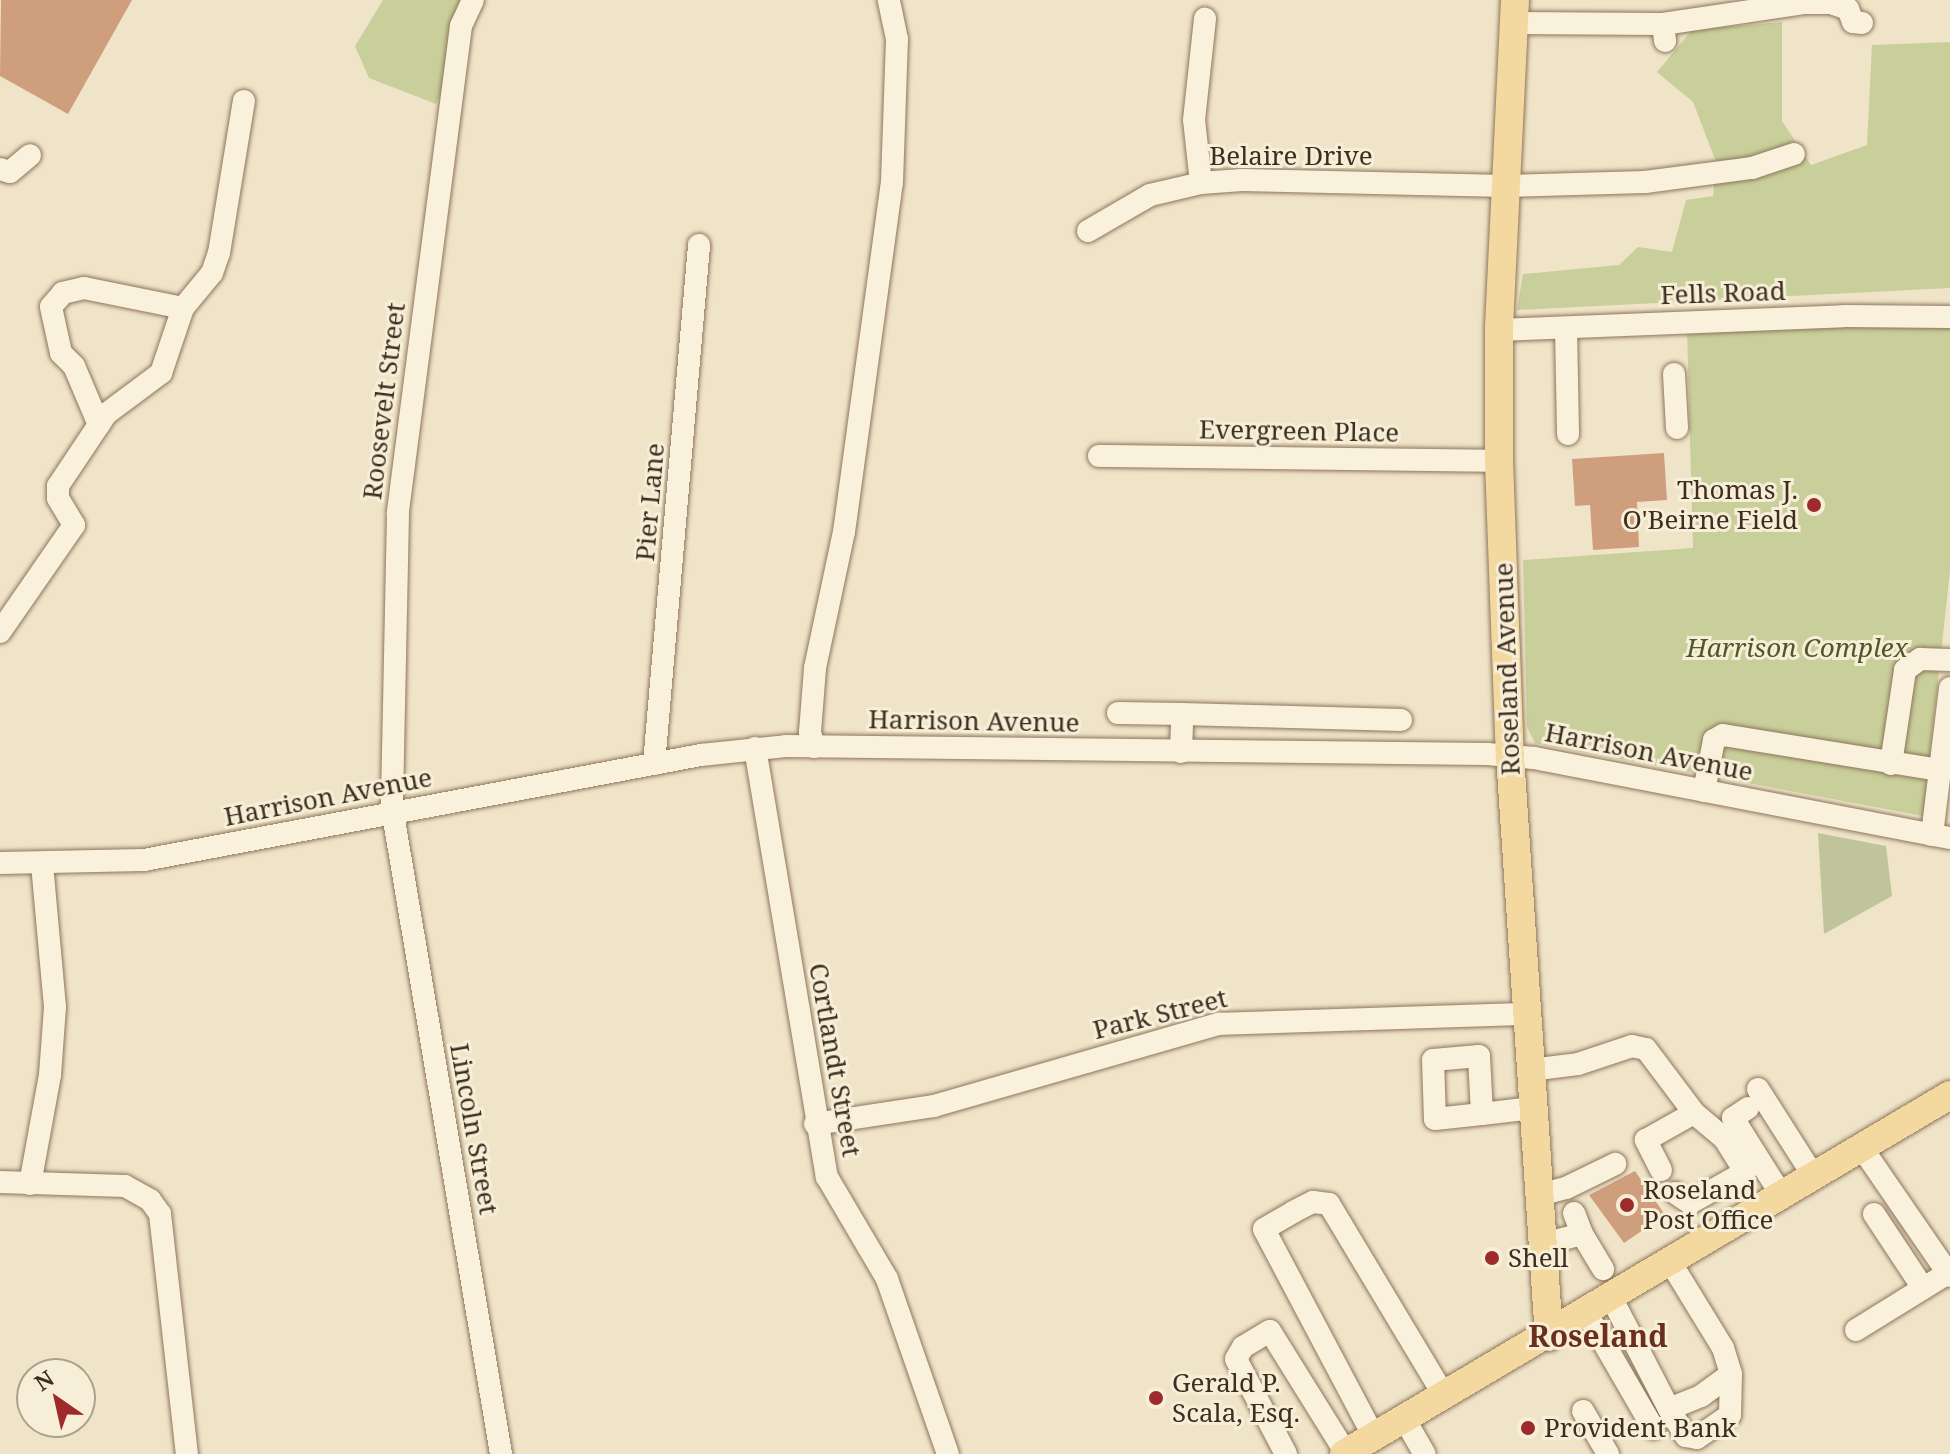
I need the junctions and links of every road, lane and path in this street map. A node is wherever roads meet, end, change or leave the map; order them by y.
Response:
1 (473, 0) edge
2 (889, 0) edge
3 (1514, 12) edge
4 (1205, 19) dead end
5 (1862, 23) dead end
6 (244, 101) dead end
7 (1794, 154) dead end
8 (30, 155) dead end
9 (0, 169) edge
10 (1201, 183) junction
11 (1506, 186) junction
12 (1088, 231) dead end
13 (699, 245) dead end
14 (183, 308) junction
15 (1950, 317) edge
16 (1566, 328) junction
17 (1499, 330) junction
18 (1674, 374) dead end
19 (99, 425) junction
20 (1677, 428) dead end
21 (1568, 434) dead end
22 (1099, 456) dead end
23 (1499, 461) junction
24 (0, 632) edge
25 (1950, 660) edge
26 (1949, 700) edge
27 (1118, 713) dead end
28 (1182, 714) junction
29 (1401, 720) dead end
30 (814, 747) junction
31 (755, 748) junction
32 (1181, 752) junction
33 (1510, 756) junction
34 (654, 764) junction
35 (1891, 764) junction
36 (1940, 770) junction
37 (1704, 791) junction
38 (393, 813) junction
39 (1941, 836) edge
40 (0, 863) edge
41 (42, 864) junction
42 (1526, 1014) junction
43 (1530, 1070) junction
44 (1950, 1095) edge
45 (1533, 1108) junction
46 (1694, 1113) junction
47 (1482, 1114) dead end
48 (815, 1124) junction
49 (1862, 1148) junction
50 (1615, 1164) dead end
51 (1661, 1170) dead end
52 (1745, 1172) junction
53 (1814, 1177) junction
54 (0, 1182) edge
55 (30, 1184) junction
56 (1675, 1193) dead end
57 (1539, 1195) junction
58 (1772, 1202) junction
59 (1574, 1213) dead end
60 (1874, 1214) dead end
61 (1582, 1234) junction
62 (1543, 1244) junction
63 (1671, 1263) junction
64 (1603, 1269) dead end
65 (1949, 1274) edge
66 (1923, 1288) junction
67 (1612, 1299) junction
68 (1587, 1314) junction
69 (1856, 1330) dead end
70 (1549, 1337) junction
71 (1731, 1374) junction
72 (1445, 1397) junction
73 (1669, 1409) junction
74 (1583, 1411) dead end
75 (1405, 1420) junction
76 (1653, 1428) dead end
77 (1374, 1437) junction
78 (1345, 1453) edge
79 (187, 1454) edge
80 (501, 1454) edge
81 (948, 1454) edge
82 (1286, 1454) edge
83 (1425, 1454) edge
84 (1608, 1454) edge

1 - 38 street, Roosevelt Street
2 - 30 street
3 - 5 street
3 - 11 main road, Roseland Avenue
4 - 10 street
6 - 14 street
7 - 11 street, Belaire Drive
8 - 9 street
10 - 11 street, Belaire Drive
10 - 12 street, Belaire Drive
11 - 17 main road, Roseland Avenue
13 - 34 street, Pier Lane
14 - 19 street
14 - 19 street
15 - 16 street, Fells Road
16 - 17 street, Fells Road
16 - 21 street
17 - 23 main road, Roseland Avenue
18 - 20 street
19 - 24 street
22 - 23 street, Evergreen Place
23 - 33 main road, Roseland Avenue
25 - 35 street
26 - 36 street
27 - 28 street
28 - 29 street
28 - 32 street
30 - 31 street, Harrison Avenue
30 - 32 street, Harrison Avenue
31 - 34 street, Harrison Avenue
31 - 48 street, Cortlandt Street
32 - 33 street, Harrison Avenue
33 - 37 street, Harrison Avenue
33 - 42 main road, Roseland Avenue
34 - 38 street, Harrison Avenue
35 - 36 street
35 - 37 street
36 - 39 street
37 - 39 street, Harrison Avenue
38 - 41 street, Harrison Avenue
38 - 80 street, Lincoln Street
40 - 41 street, Harrison Avenue
41 - 55 street
42 - 43 main road, Roseland Avenue
42 - 48 street, Park Street
43 - 45 main road, Roseland Avenue
43 - 46 street
44 - 49 main road
45 - 47 street
45 - 57 main road, Roseland Avenue
46 - 51 street
46 - 52 street
48 - 81 street, Cortlandt Street
49 - 53 main road
49 - 65 street
50 - 57 street
52 - 56 street
52 - 58 street
53 - 58 main road
53 - 58 street
54 - 55 street
55 - 79 street
57 - 62 main road, Roseland Avenue
58 - 63 main road
59 - 61 street
60 - 66 street
61 - 62 street
61 - 64 street
62 - 70 main road, Roseland Avenue
63 - 67 main road
63 - 71 street
65 - 66 street
66 - 69 street
67 - 68 main road
67 - 73 street
68 - 70 main road
68 - 76 street
70 - 72 main road
71 - 73 street
71 - 73 street
72 - 75 main road
72 - 77 street
74 - 84 street
75 - 77 main road
75 - 83 street
77 - 78 main road
78 - 82 street

